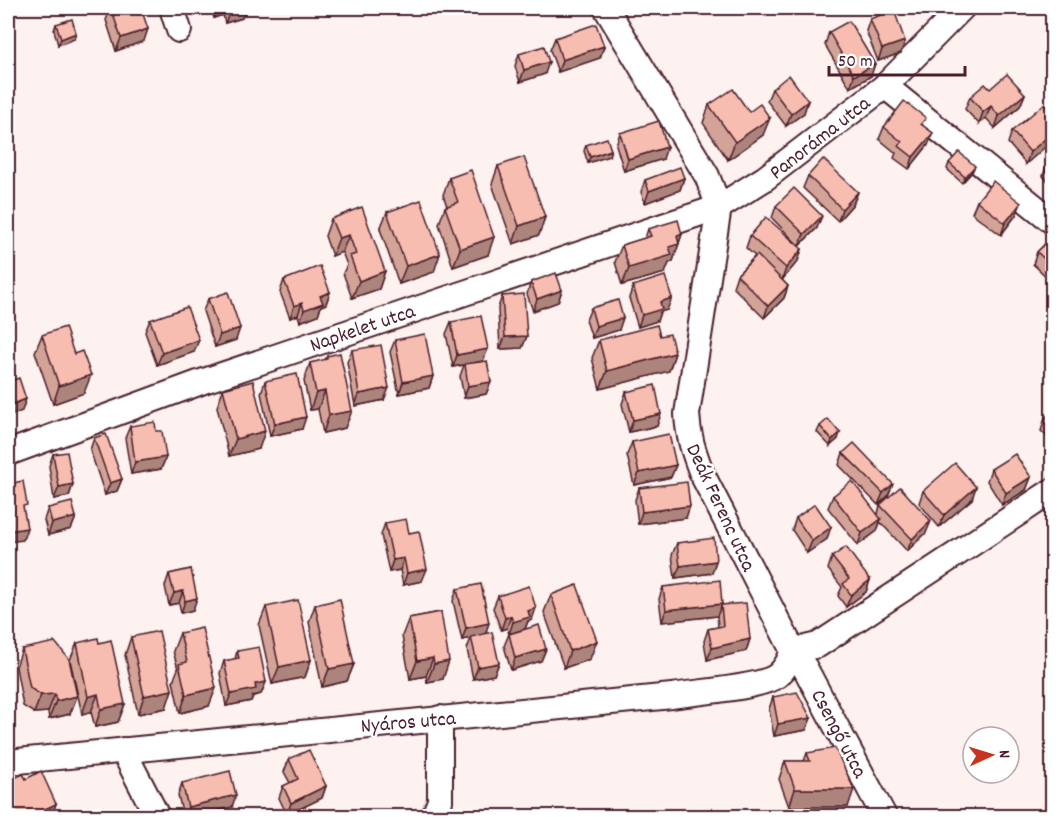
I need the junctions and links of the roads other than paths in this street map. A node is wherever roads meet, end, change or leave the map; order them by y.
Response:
1 (172, 8) edge
2 (606, 8) edge
3 (962, 8) edge
4 (179, 30) dead end
5 (885, 86) junction
6 (719, 207) junction
7 (1053, 221) edge
8 (8, 453) edge
9 (1053, 491) edge
10 (793, 651) junction
11 (440, 718) junction
12 (123, 750) junction
13 (8, 762) edge
14 (157, 816) edge
15 (434, 816) edge
16 (884, 816) edge

1 - 4 street
2 - 6 street, Deák Ferenc utca
3 - 5 street, Panoráma utca
5 - 6 street, Panoráma utca
5 - 7 street
6 - 8 street, Napkelet utca
6 - 10 street, Deák Ferenc utca
9 - 10 street
10 - 11 street, Nyáros utca
10 - 16 street, Csengő utca
11 - 12 street, Nyáros utca
11 - 15 street
12 - 13 street, Nyáros utca
12 - 14 street

